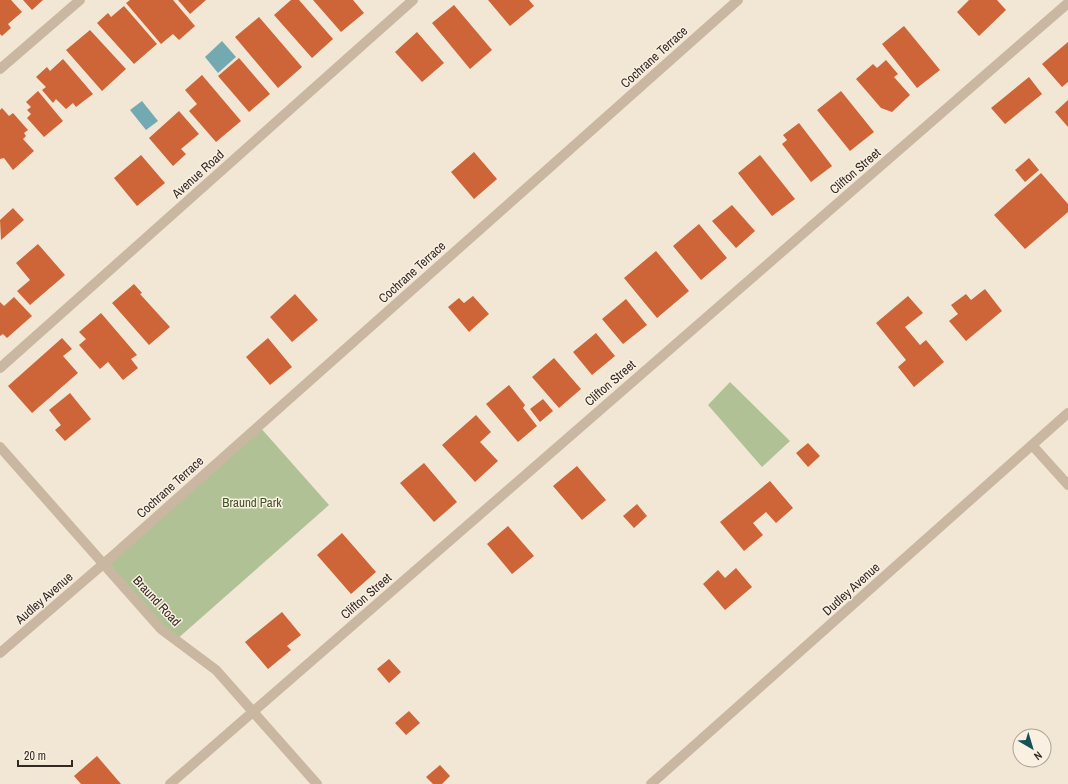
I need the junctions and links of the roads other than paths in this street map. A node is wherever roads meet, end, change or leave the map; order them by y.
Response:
1 (80, 0) edge
2 (413, 0) edge
3 (738, 0) edge
4 (1068, 3) edge
5 (0, 69) edge
6 (0, 368) edge
7 (1068, 413) edge
8 (1032, 445) junction
9 (0, 447) edge
10 (1068, 485) edge
11 (104, 563) junction
12 (0, 653) edge
13 (253, 712) junction
14 (170, 784) edge
15 (317, 784) edge
16 (651, 784) edge

1 - 5 street
2 - 6 street, Avenue Road
3 - 11 street, Cochrane Terrace
4 - 13 street, Clifton Street
7 - 8 street, Dudley Avenue
8 - 10 street
8 - 16 street, Dudley Avenue
9 - 11 street, Braund Road
11 - 12 street, Audley Avenue
11 - 13 street, Braund Road
13 - 14 street, Clifton Street
13 - 15 street, Braund Road

